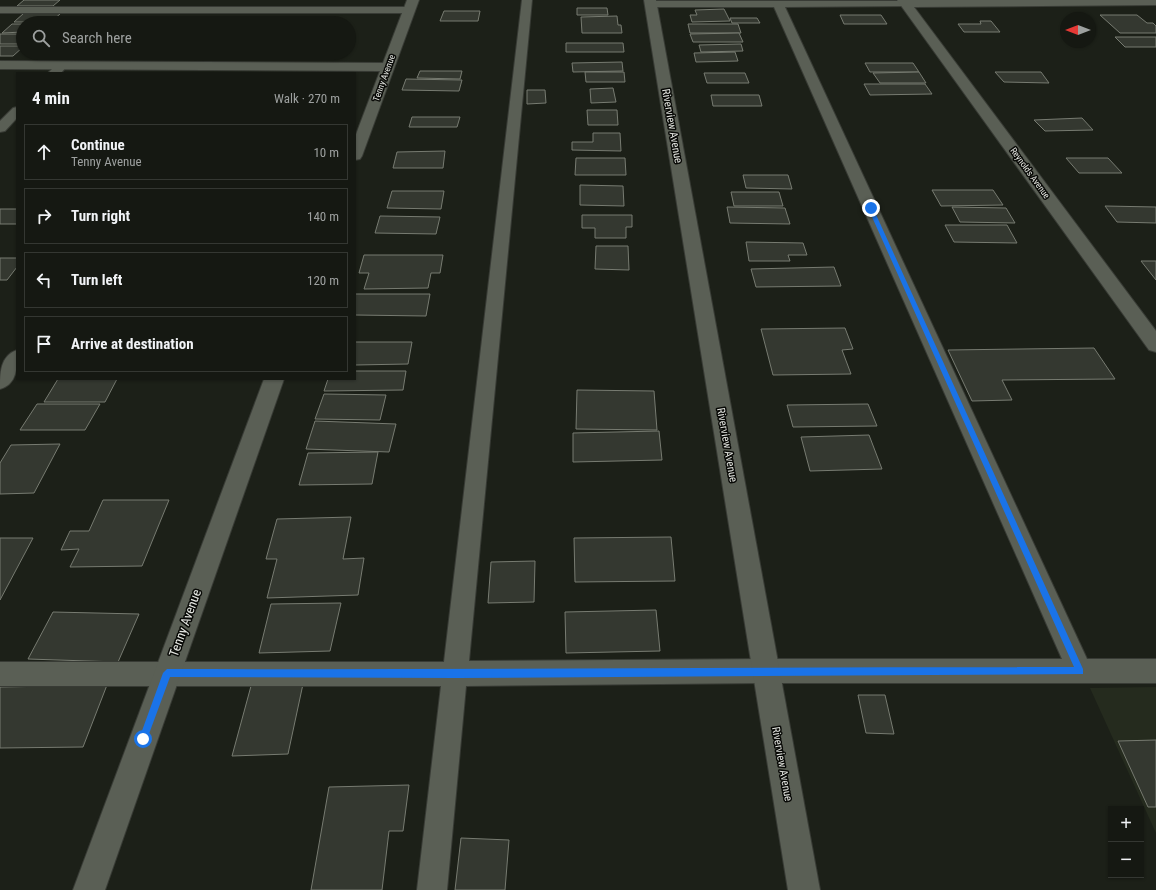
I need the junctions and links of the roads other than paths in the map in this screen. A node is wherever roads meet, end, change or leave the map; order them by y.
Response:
1 (527, 0) edge
2 (651, 2) edge
3 (905, 2) edge
4 (1156, 2) edge
5 (778, 4) junction
6 (411, 5) edge
7 (0, 10) edge
8 (0, 65) edge
9 (387, 67) junction
10 (58, 70) edge
11 (212, 70) edge
12 (16, 112) edge
13 (0, 128) edge
14 (356, 153) edge
15 (1156, 345) edge
16 (16, 358) edge
17 (274, 380) edge
18 (0, 382) edge
19 (766, 671) junction
20 (1080, 671) junction
21 (1156, 671) edge
22 (167, 673) junction
23 (0, 674) edge
24 (456, 674) junction
25 (89, 890) edge
26 (432, 890) edge
27 (804, 890) edge

1 - 24 lane
2 - 5 lane
2 - 19 street, Riverview Avenue
3 - 4 street
3 - 5 lane
3 - 15 street, Reynolds Avenue
5 - 20 lane
6 - 7 lane
6 - 9 street, Tenny Avenue
8 - 10 street
9 - 11 street
9 - 14 street, Tenny Avenue
10 - 11 street
12 - 13 lane
16 - 18 street
17 - 22 street, Tenny Avenue
19 - 20 lane
19 - 24 lane
19 - 27 street, Riverview Avenue
20 - 21 lane
22 - 23 lane
22 - 24 lane
22 - 25 street, Tenny Avenue
24 - 26 lane

